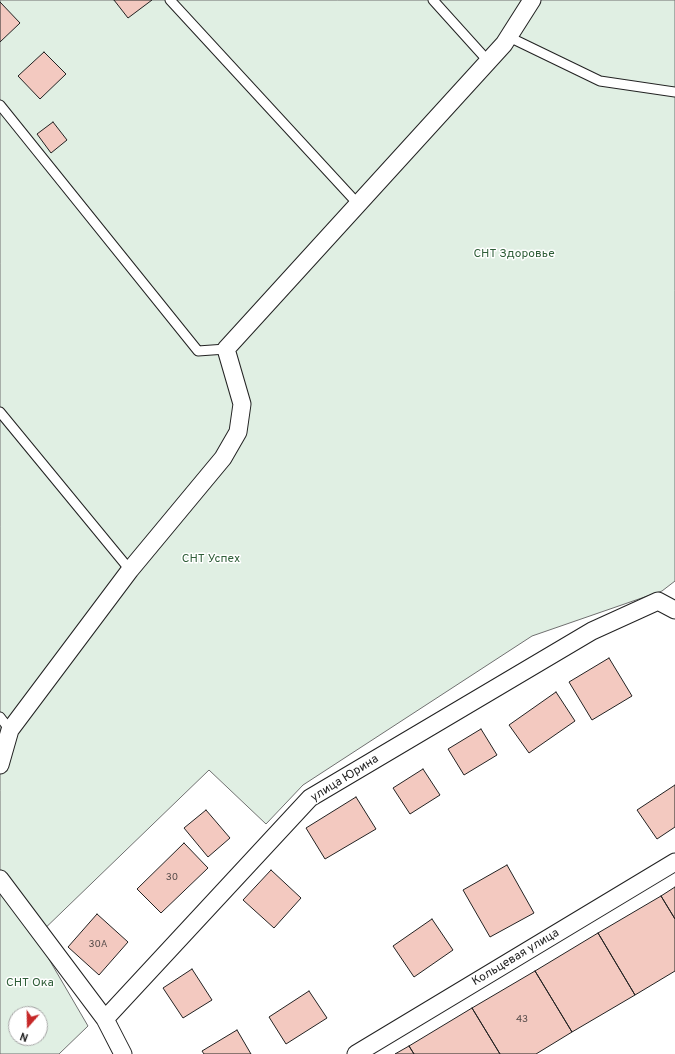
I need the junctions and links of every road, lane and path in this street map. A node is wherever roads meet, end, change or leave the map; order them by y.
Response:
1 (170, 0) edge
2 (433, 0) edge
3 (532, 0) edge
4 (509, 37) junction
5 (488, 61) junction
6 (675, 92) edge
7 (0, 104) edge
8 (358, 204) junction
9 (226, 349) junction
10 (0, 412) edge
11 (130, 570) junction
12 (675, 610) edge
13 (5, 723) edge
14 (0, 765) edge
15 (675, 862) edge
16 (0, 879) edge
17 (105, 1019) junction
18 (123, 1054) edge
19 (356, 1054) edge

1 - 8 lane
2 - 5 lane
3 - 4 street
4 - 5 street
4 - 6 lane
5 - 8 street
7 - 9 lane
8 - 9 street
9 - 11 street
10 - 11 lane
11 - 13 street
12 - 17 street, улица Юрина
13 - 14 street
15 - 19 street, Кольцевая улица
16 - 17 street
17 - 18 street

